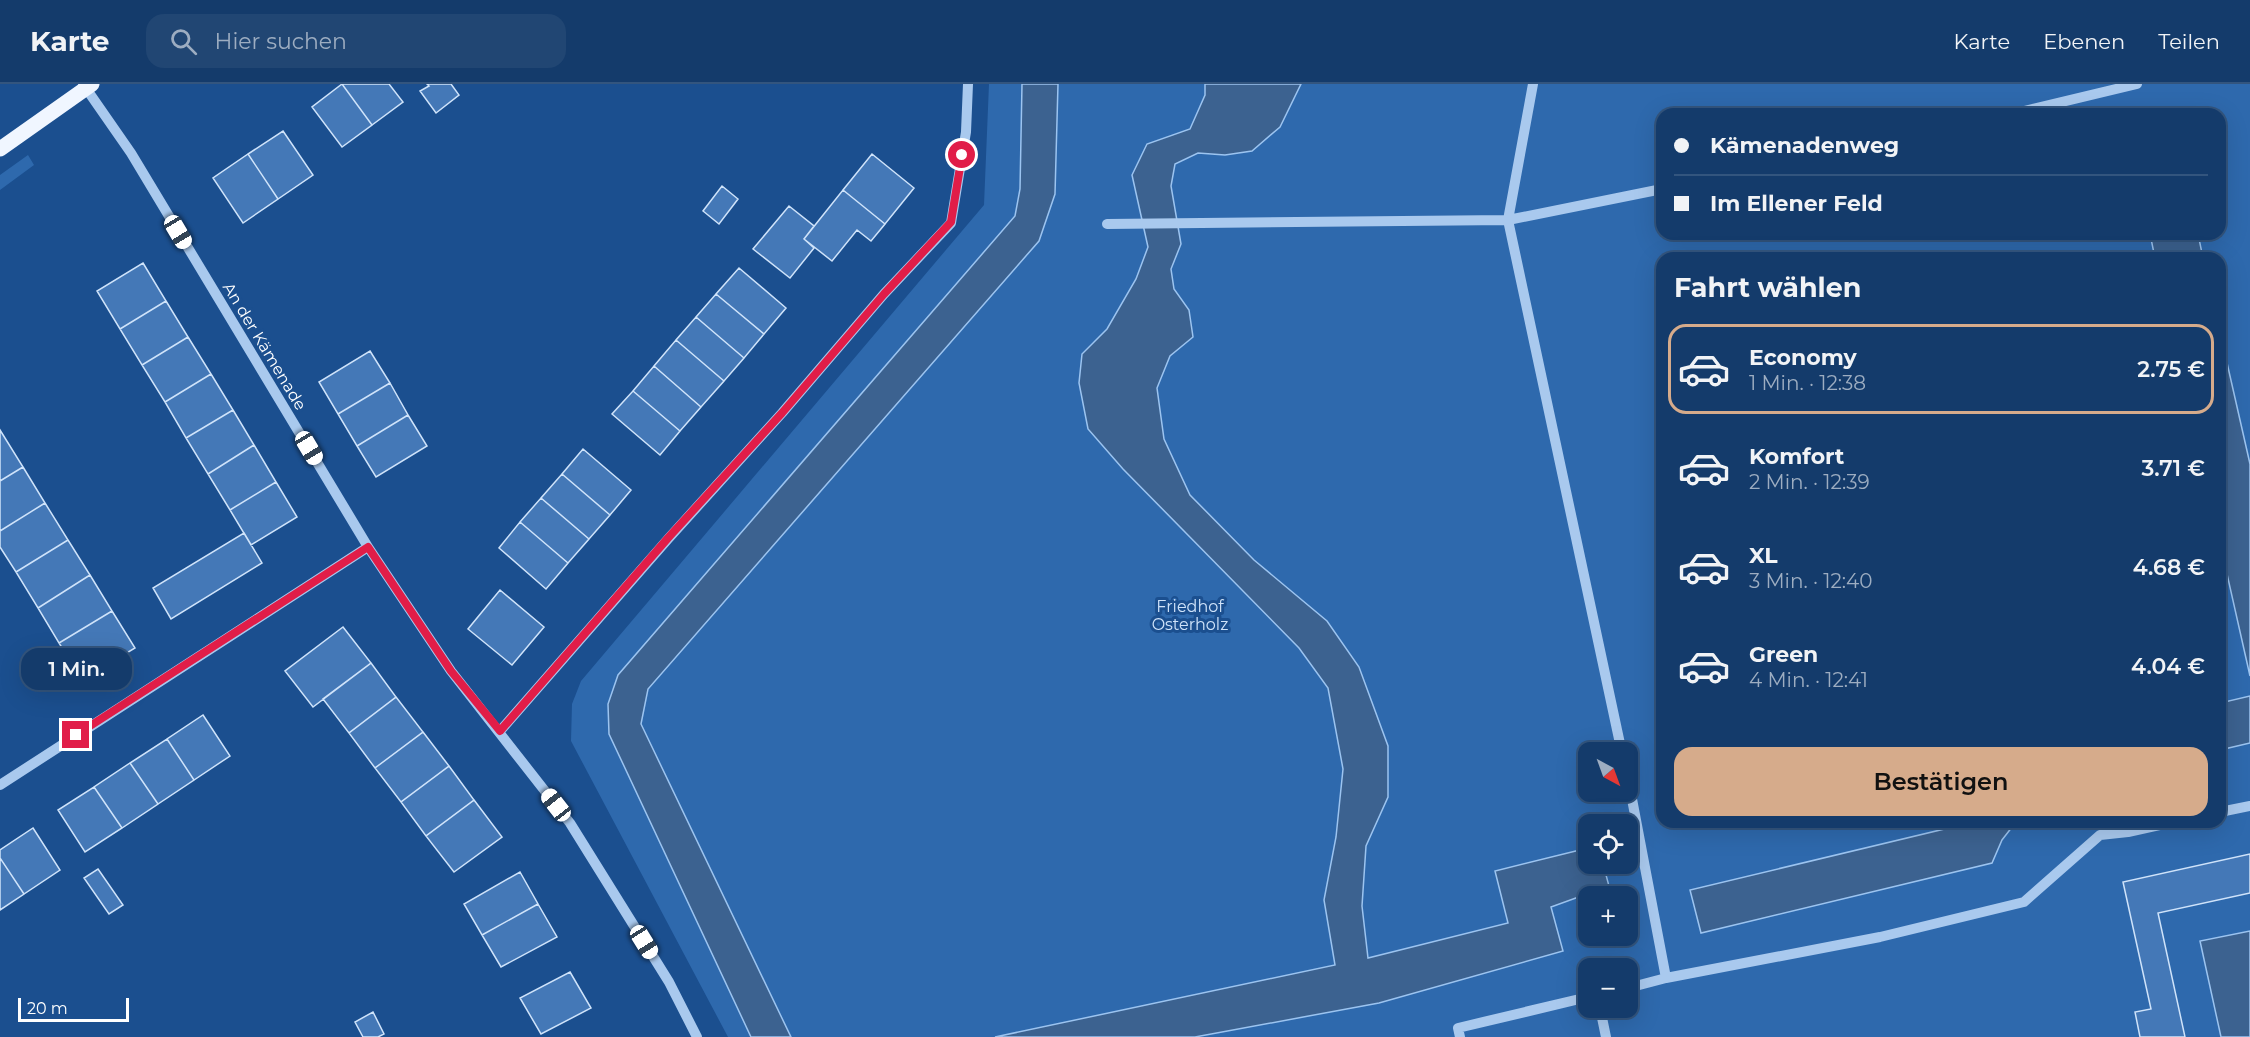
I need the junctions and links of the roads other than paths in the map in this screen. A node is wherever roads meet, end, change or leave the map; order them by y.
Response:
1 (968, 84) edge
2 (1533, 84) edge
3 (2137, 84) edge
4 (87, 85) edge
5 (2037, 108) edge
6 (0, 149) edge
7 (1656, 190) edge
8 (1508, 220) junction
9 (1107, 224) dead end
10 (368, 547) junction
11 (500, 731) junction
12 (1620, 742) edge
13 (0, 785) edge
14 (1633, 802) edge
15 (2250, 806) edge
16 (2226, 811) edge
17 (2146, 828) edge
18 (1666, 978) junction
19 (1638, 985) edge
20 (1578, 999) edge
21 (1602, 1018) edge
22 (697, 1037) edge
23 (1460, 1037) edge
24 (1606, 1037) edge

1 - 11 street
2 - 8 street
3 - 5 street
4 - 6 main road
4 - 10 street, An der Kämenade
7 - 8 street
8 - 9 street
8 - 12 street
10 - 11 street, An der Kämenade
10 - 13 street
11 - 22 street, An der Kämenade
14 - 18 street
15 - 16 street
17 - 18 street
18 - 19 street
20 - 23 street
21 - 24 street

